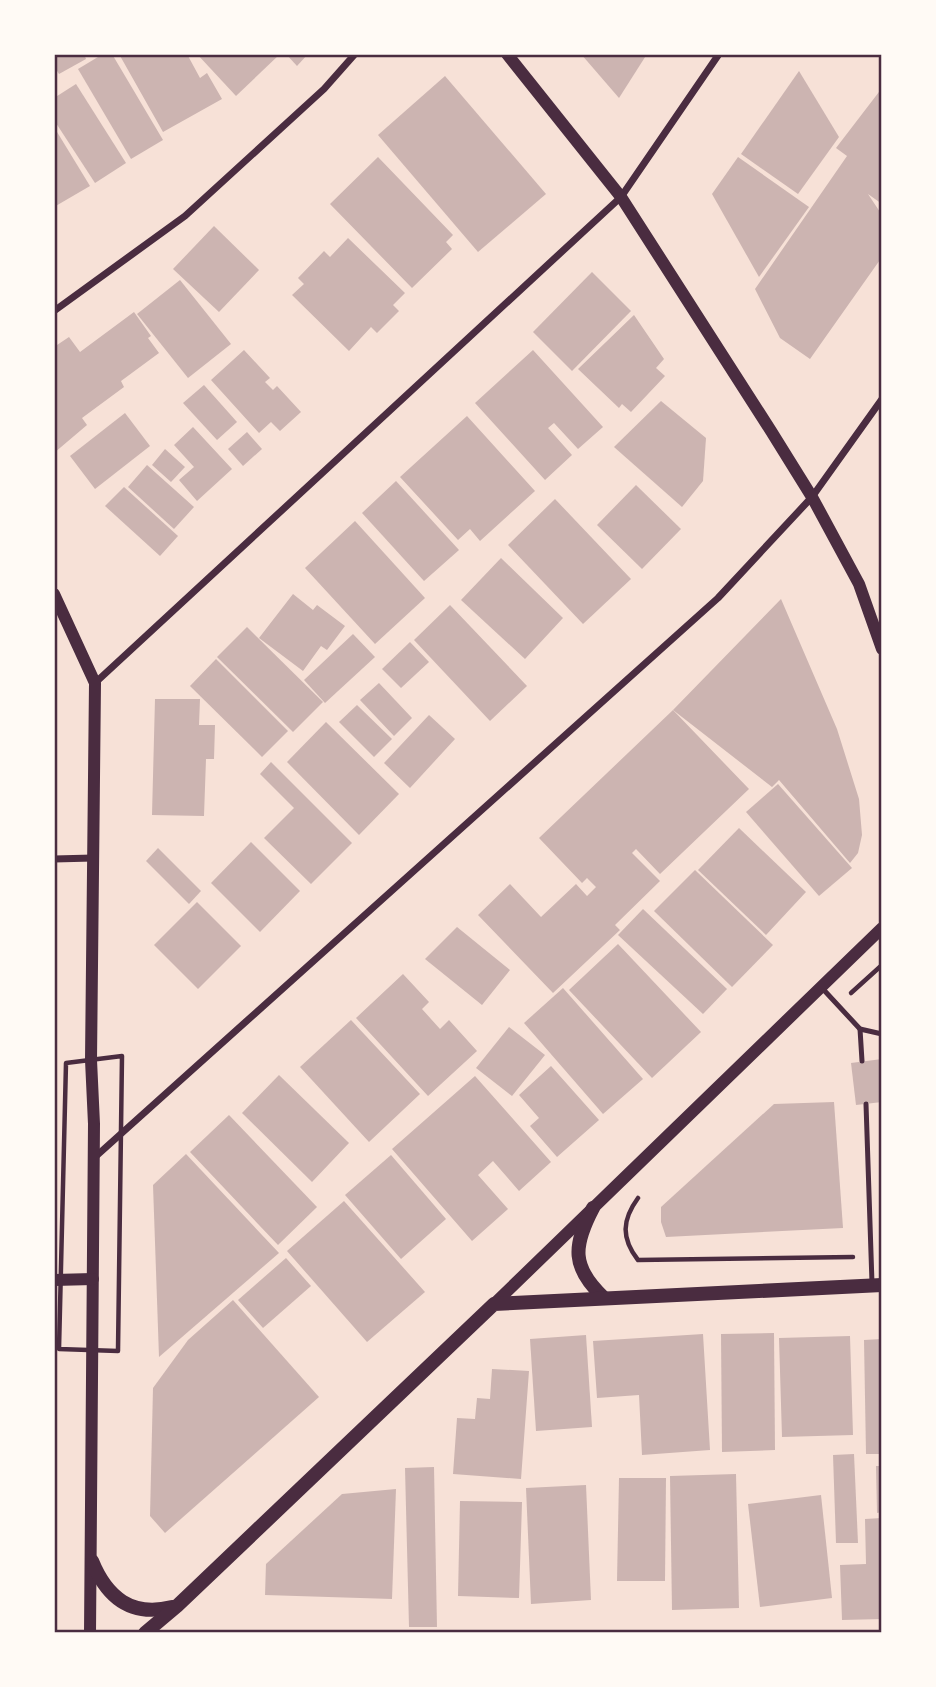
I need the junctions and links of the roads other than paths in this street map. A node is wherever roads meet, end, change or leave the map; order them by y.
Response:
1 (355, 54) edge
2 (507, 54) edge
3 (719, 54) edge
4 (621, 197) junction
5 (54, 311) edge
6 (882, 399) edge
7 (812, 497) junction
8 (54, 594) edge
9 (882, 649) edge
10 (95, 683) junction
11 (94, 858) junction
12 (54, 859) edge
13 (882, 928) edge
14 (820, 985) junction
15 (860, 1029) junction
16 (882, 1034) edge
17 (862, 1061) dead end
18 (866, 1104) dead end
19 (93, 1158) junction
20 (593, 1208) junction
21 (93, 1279) junction
22 (54, 1280) edge
23 (877, 1285) edge
24 (604, 1298) junction
25 (494, 1304) junction
26 (92, 1561) junction
27 (177, 1606) junction
28 (90, 1633) edge
29 (145, 1633) edge

1 - 5 street
2 - 4 street
3 - 4 street
4 - 7 street
4 - 10 street
6 - 7 street
7 - 9 street
7 - 19 street
8 - 10 street
10 - 11 street
11 - 12 street
11 - 19 street
13 - 14 street
14 - 15 lane
14 - 20 street
15 - 16 lane
15 - 17 lane
18 - 23 lane
19 - 21 street
20 - 24 main road
20 - 25 street
21 - 22 street
21 - 26 street
23 - 24 main road
24 - 25 main road
25 - 27 main road
26 - 27 main road
26 - 28 street
27 - 29 main road

